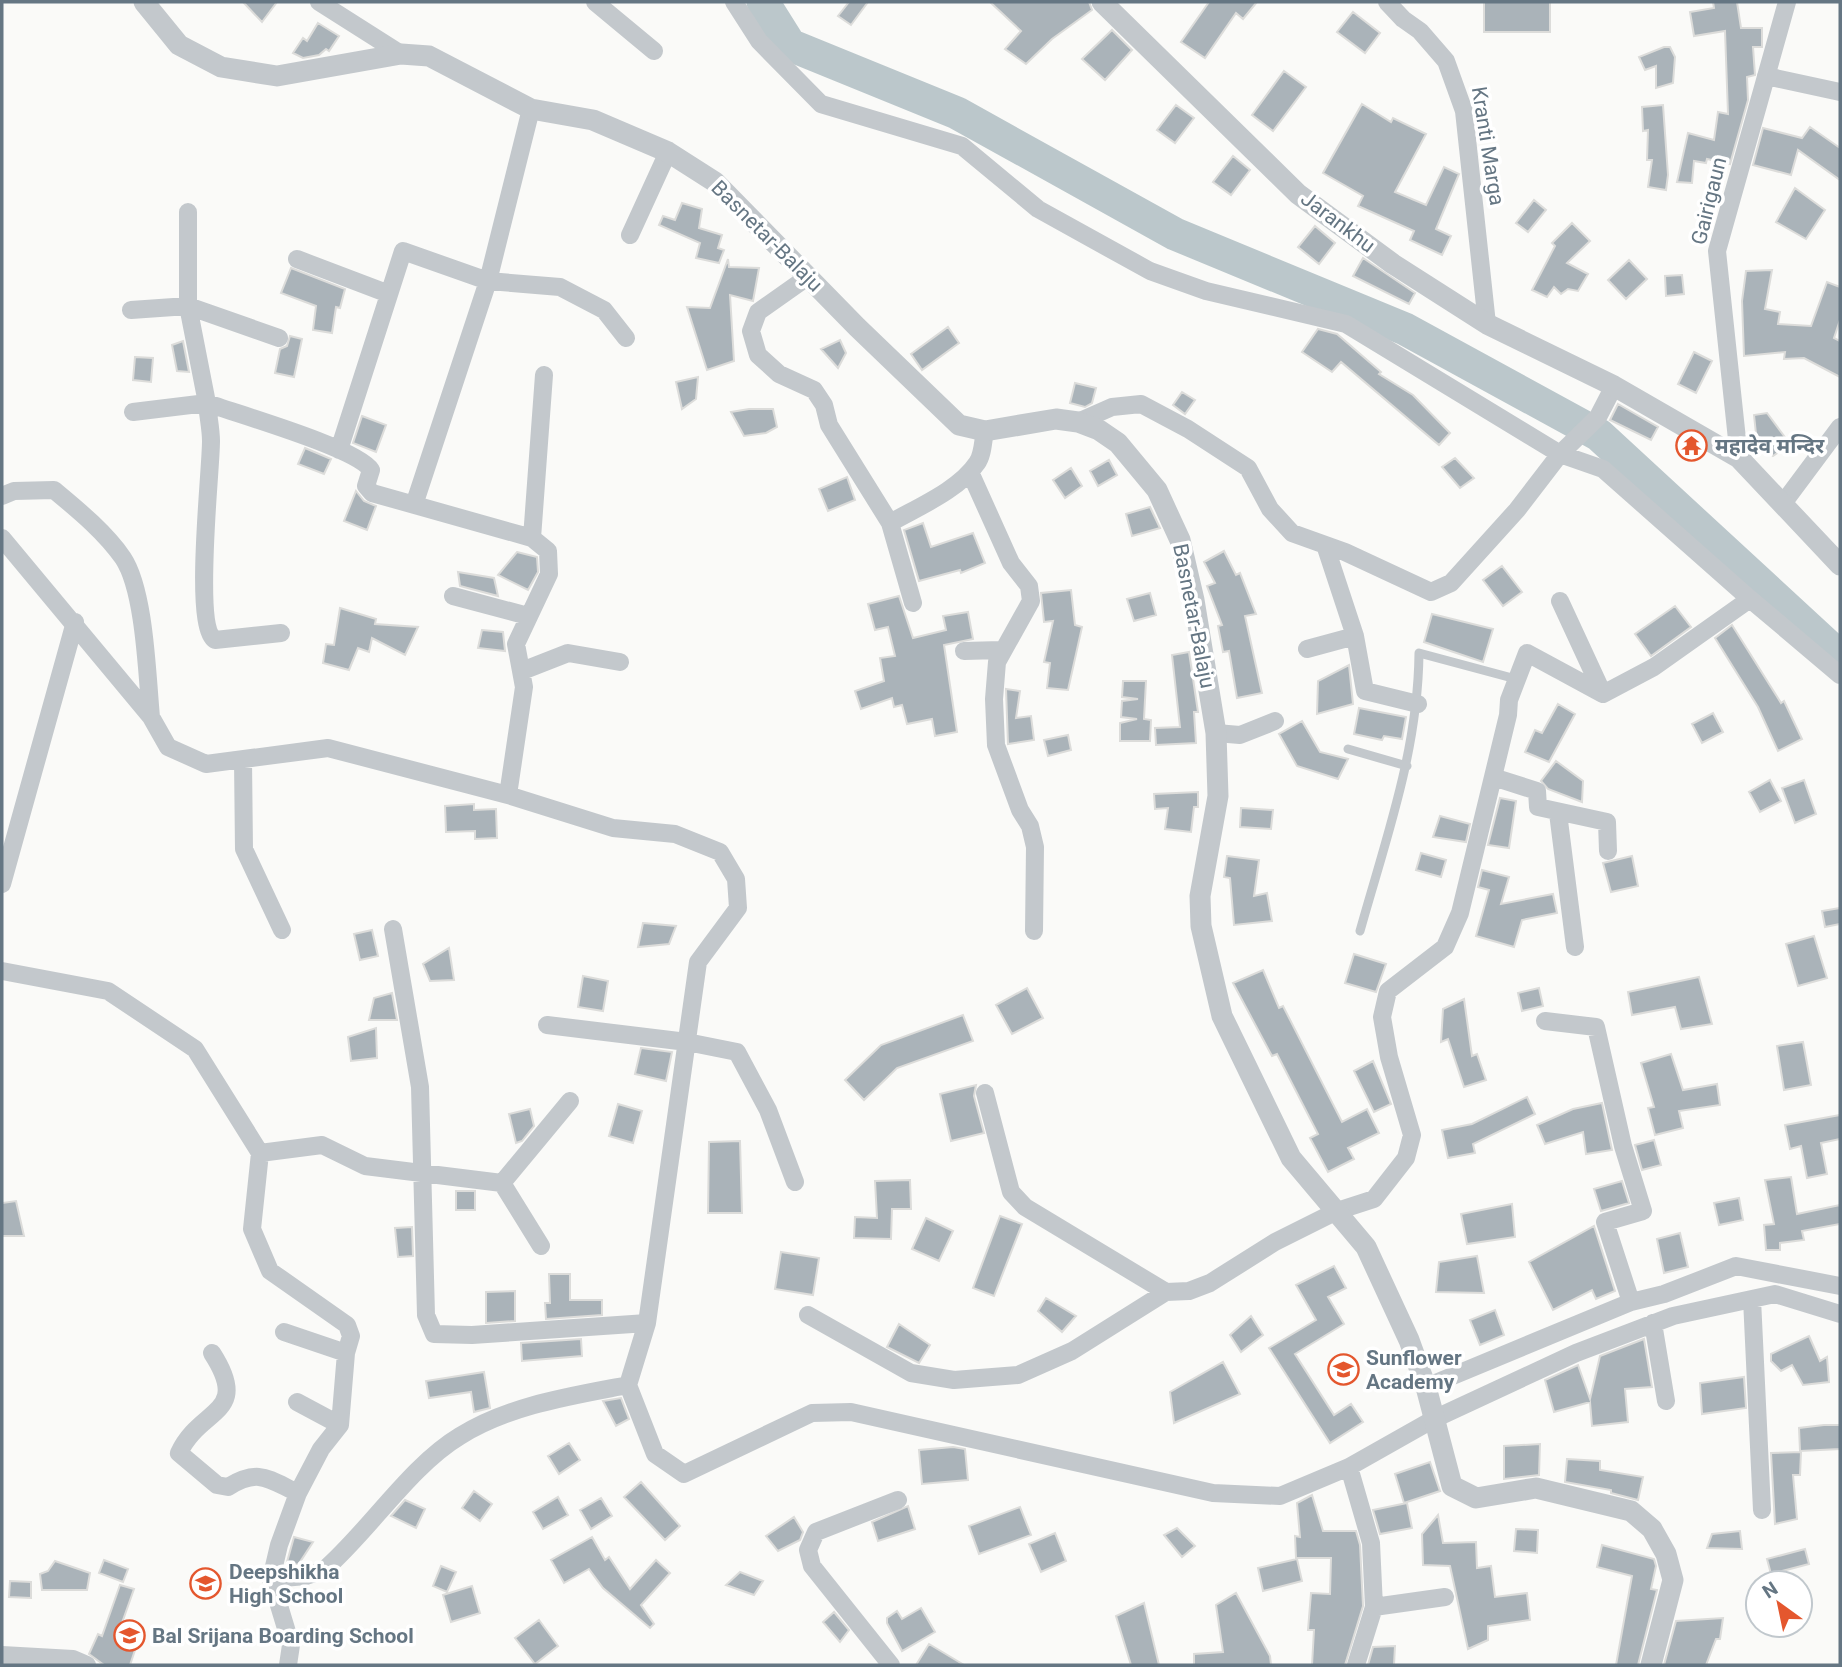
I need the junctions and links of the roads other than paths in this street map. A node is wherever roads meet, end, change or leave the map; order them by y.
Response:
1 (144, 2) edge
2 (319, 2) edge
3 (595, 2) edge
4 (734, 2) edge
5 (1102, 2) edge
6 (1387, 2) edge
7 (1787, 2) edge
8 (654, 51) dead end
9 (401, 54) junction
10 (1766, 76) junction
11 (1840, 92) edge
12 (531, 109) junction
13 (668, 152) junction
14 (188, 212) dead end
15 (629, 235) dead end
16 (297, 259) dead end
17 (809, 276) junction
18 (488, 281) junction
19 (389, 294) junction
20 (188, 306) junction
21 (131, 310) dead end
22 (1487, 324) junction
23 (279, 338) dead end
24 (625, 338) dead end
25 (544, 375) dead end
26 (1614, 386) junction
27 (206, 403) junction
28 (133, 412) dead end
29 (1078, 422) junction
30 (1840, 427) edge
31 (985, 431) junction
32 (339, 450) junction
33 (1560, 454) junction
34 (1740, 458) junction
35 (970, 472) junction
36 (2, 496) edge
37 (1784, 502) junction
38 (414, 505) junction
39 (890, 523) junction
40 (2, 538) edge
41 (532, 538) junction
42 (1326, 548) junction
43 (1840, 565) edge
44 (453, 596) dead end
45 (1750, 599) junction
46 (1560, 601) dead end
47 (913, 603) dead end
48 (528, 616) junction
49 (75, 622) junction
50 (281, 633) dead end
51 (1355, 636) junction
52 (1307, 649) dead end
53 (1001, 650) junction
54 (964, 651) dead end
55 (620, 662) dead end
56 (522, 671) junction
57 (1840, 675) edge
58 (1516, 679) junction
59 (1603, 694) junction
60 (1418, 704) junction
61 (151, 717) junction
62 (1276, 721) dead end
63 (1216, 733) junction
64 (1348, 749) dead end
65 (243, 760) junction
66 (1407, 766) junction
67 (1493, 777) junction
68 (508, 795) junction
69 (1558, 813) junction
70 (1608, 851) dead end
71 (2, 884) edge
72 (393, 929) dead end
73 (282, 930) dead end
74 (1034, 931) dead end
75 (1360, 931) dead end
76 (1575, 947) dead end
77 (2, 971) edge
78 (1545, 1021) dead end
79 (547, 1025) dead end
80 (687, 1042) junction
81 (985, 1093) dead end
82 (570, 1101) dead end
83 (260, 1153) junction
84 (425, 1172) junction
85 (795, 1182) dead end
86 (502, 1183) junction
87 (1337, 1211) junction
88 (541, 1246) dead end
89 (1840, 1286) edge
90 (1167, 1292) junction
91 (1664, 1294) junction
92 (1752, 1299) junction
93 (1631, 1302) junction
94 (1840, 1314) edge
95 (808, 1315) dead end
96 (1672, 1316) junction
97 (647, 1323) junction
98 (1653, 1323) junction
99 (284, 1332) dead end
100 (212, 1353) dead end
101 (346, 1353) junction
102 (628, 1385) junction
103 (1426, 1387) junction
104 (1665, 1401) dead end
105 (297, 1402) dead end
106 (1434, 1419) junction
107 (340, 1425) junction
108 (1349, 1467) junction
109 (298, 1493) junction
110 (898, 1500) dead end
111 (1762, 1510) dead end
112 (271, 1578) junction
113 (1445, 1597) dead end
114 (1374, 1607) junction
115 (2, 1655) edge
116 (87, 1665) edge
117 (288, 1665) edge
118 (891, 1665) edge
119 (1356, 1665) edge
120 (1651, 1665) edge

1 - 9 street, Basnetar-Balaju
2 - 9 street
3 - 8 street
4 - 33 street
5 - 22 street, Jarankhu
6 - 22 street, Kranti Marga
7 - 10 street, Gairigaun
9 - 12 street, Basnetar-Balaju
10 - 11 street
10 - 34 street, Gairigaun
12 - 13 street, Basnetar-Balaju
12 - 18 street
13 - 15 street
13 - 17 street, Basnetar-Balaju
14 - 20 street
16 - 19 street
17 - 31 street, Basnetar-Balaju
17 - 39 street
18 - 19 street
18 - 24 street
18 - 38 street
19 - 32 street
20 - 21 street
20 - 23 street
20 - 27 street
22 - 26 street, Jarankhu
25 - 41 street
26 - 33 street
26 - 34 street, Jarankhu
27 - 28 street
27 - 32 street
27 - 50 street
29 - 31 street, Basnetar-Balaju
29 - 42 street
29 - 63 street, Basnetar-Balaju
30 - 37 street
31 - 35 street
32 - 38 street
33 - 42 street
33 - 45 street
34 - 37 street, Jarankhu
35 - 39 street
35 - 53 street
36 - 61 street
37 - 43 street, Jarankhu
38 - 41 street
39 - 47 street
40 - 49 street
41 - 48 street
42 - 51 street
44 - 48 street
45 - 57 street
45 - 59 street
46 - 59 street
48 - 56 street
49 - 61 street
49 - 71 street
51 - 52 street
51 - 60 street
53 - 54 street
53 - 74 street
55 - 56 street
56 - 68 street
58 - 59 street
58 - 60 lane
58 - 67 street
60 - 66 lane
61 - 65 street
62 - 63 street
63 - 87 street, Basnetar-Balaju
64 - 66 lane
65 - 68 street
65 - 73 street
66 - 75 lane
67 - 69 street
67 - 87 street
68 - 80 street
69 - 70 street
69 - 76 street
72 - 84 street
77 - 83 street
78 - 93 street
79 - 80 street
80 - 85 street
80 - 97 street
81 - 90 street
82 - 86 street
83 - 84 street
83 - 101 street
84 - 86 street
84 - 97 street
86 - 88 street
87 - 90 street
87 - 103 street, Basnetar-Balaju
89 - 91 street
90 - 95 street
91 - 93 street
91 - 96 street
92 - 94 street
92 - 96 street
92 - 111 street
93 - 103 street
96 - 98 street
97 - 102 street
98 - 104 street
98 - 106 street
99 - 101 street
100 - 109 street
101 - 107 street
102 - 108 street
102 - 112 street
103 - 106 street, Basnetar-Balaju
105 - 107 street
106 - 108 street
106 - 120 street, Basnetar-Balaju
107 - 109 street
108 - 114 street
109 - 112 street
110 - 118 street
112 - 117 street
113 - 114 street
114 - 119 street
115 - 116 street

